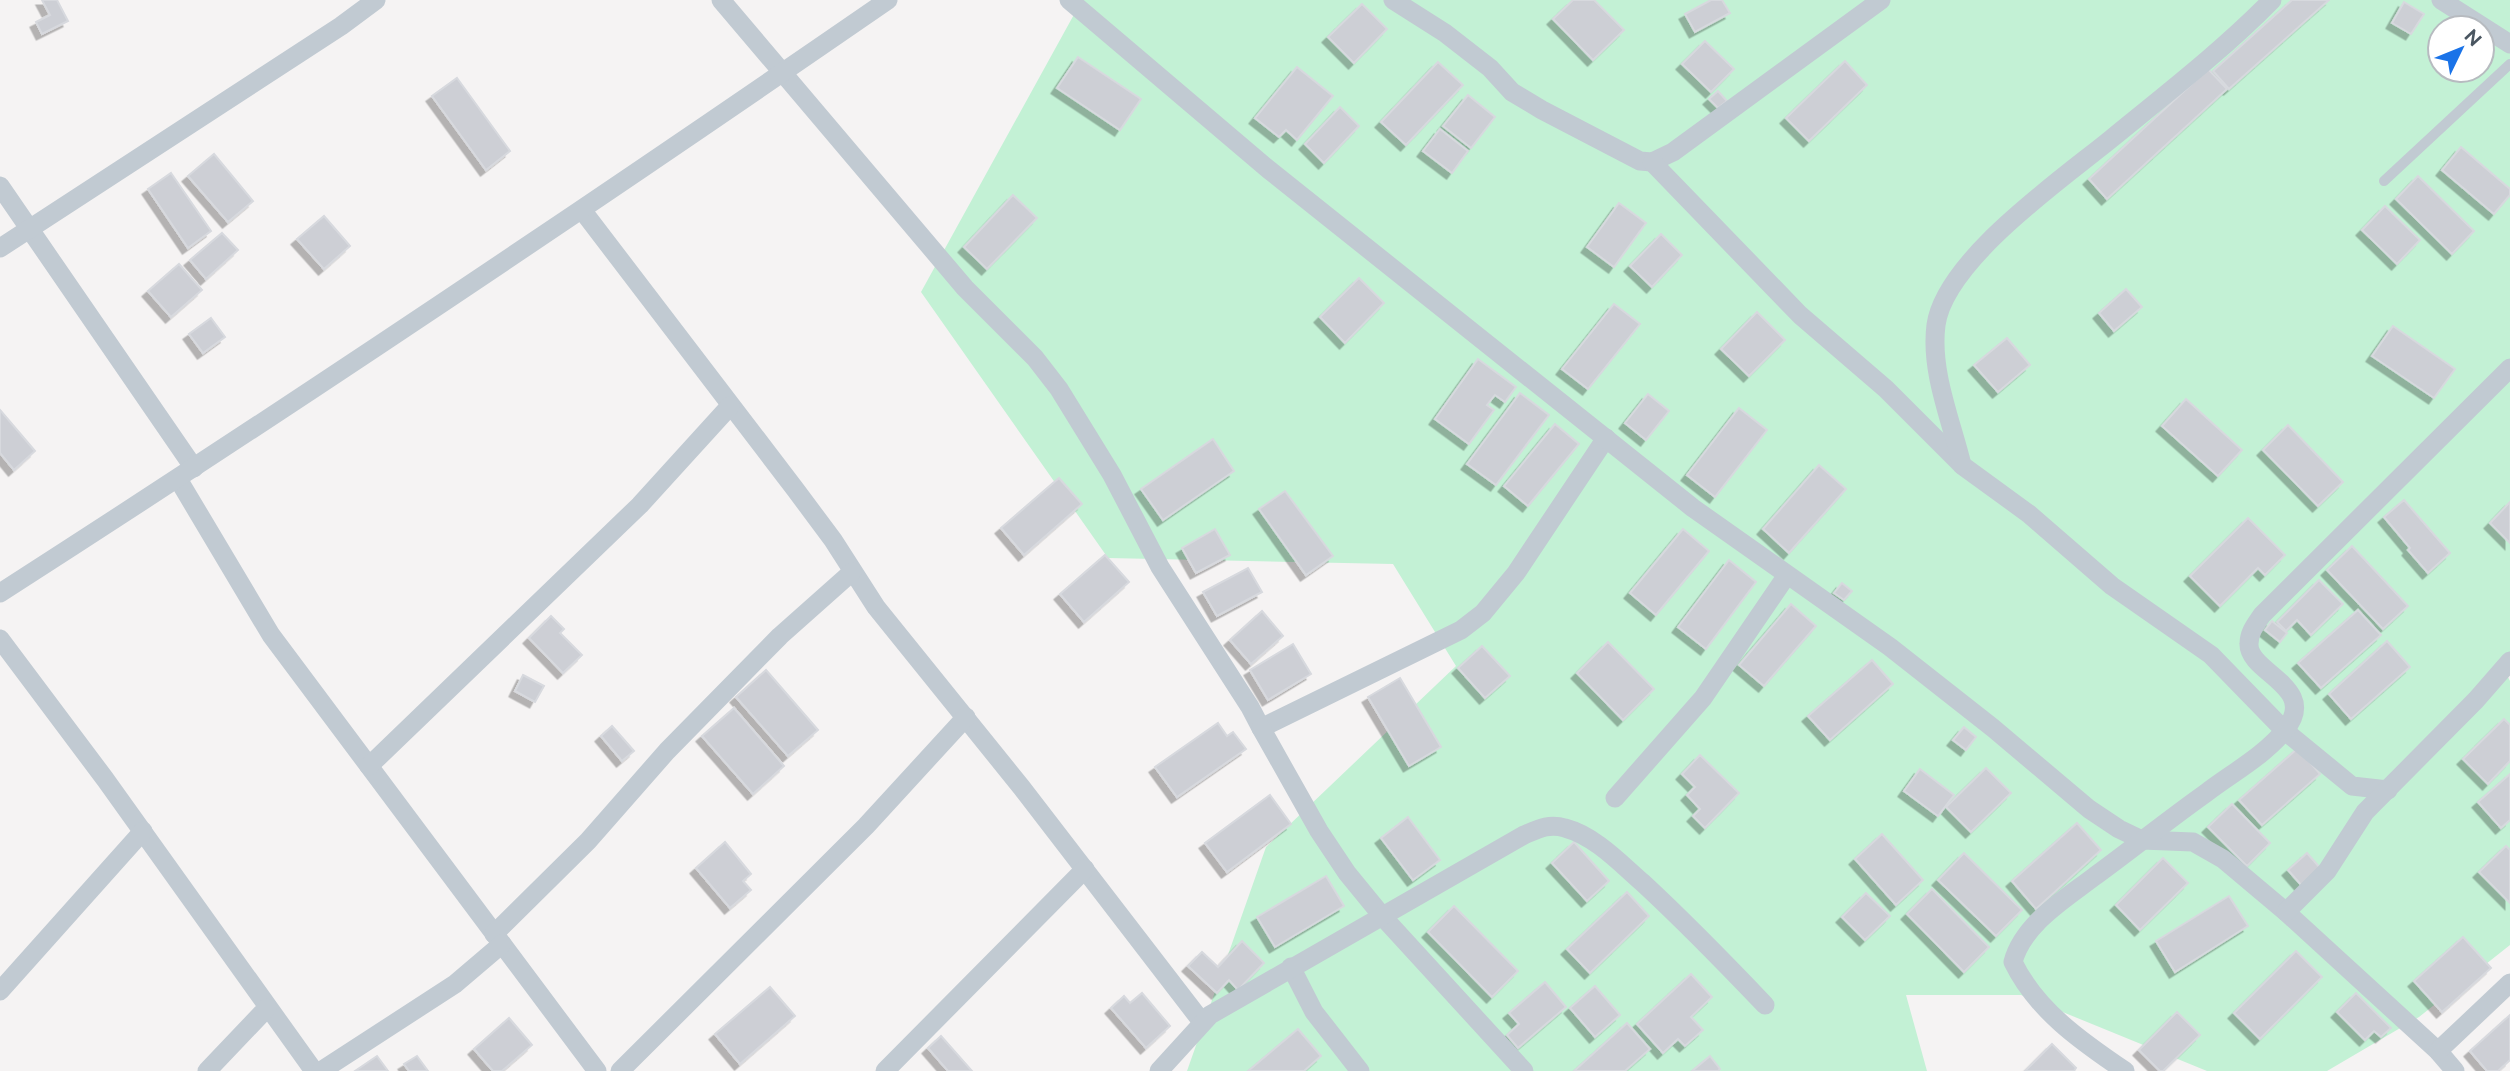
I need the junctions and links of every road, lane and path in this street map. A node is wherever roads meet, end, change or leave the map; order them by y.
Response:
1 (376, 0) edge
2 (721, 0) edge
3 (888, 0) edge
4 (1069, 0) edge
5 (1393, 0) edge
6 (1881, 0) edge
7 (2272, 0) edge
8 (2442, 0) edge
9 (2510, 44) edge
10 (2510, 64) edge
11 (783, 72) junction
12 (1652, 162) junction
13 (2384, 181) dead end
14 (0, 186) edge
15 (582, 210) junction
16 (29, 228) junction
17 (0, 248) edge
18 (2510, 368) edge
19 (730, 406) junction
20 (1606, 438) junction
21 (1962, 466) junction
22 (186, 473) junction
23 (852, 572) junction
24 (1787, 575) junction
25 (0, 593) edge
26 (0, 639) edge
27 (2510, 661) edge
28 (966, 717) junction
29 (1262, 728) junction
30 (2285, 730) junction
31 (369, 766) junction
32 (2388, 790) junction
33 (1615, 798) dead end
34 (143, 831) junction
35 (2142, 840) junction
36 (1085, 869) junction
37 (2286, 912) junction
38 (1383, 917) junction
39 (498, 939) junction
40 (1291, 967) junction
41 (2510, 983) edge
42 (0, 991) edge
43 (1765, 1005) dead end
44 (267, 1008) junction
45 (1202, 1022) junction
46 (2438, 1051) junction
47 (207, 1071) edge
48 (314, 1071) edge
49 (321, 1071) edge
50 (597, 1071) edge
51 (620, 1071) edge
52 (885, 1071) edge
53 (1159, 1071) edge
54 (1360, 1071) edge
55 (1524, 1071) edge
56 (2126, 1071) edge
57 (2455, 1071) edge

1 - 16 street
2 - 11 street
3 - 11 street
4 - 20 street
5 - 12 street
6 - 12 street
7 - 21 street
8 - 9 street
10 - 13 lane
11 - 15 street
11 - 29 street
12 - 21 street
14 - 16 street
15 - 19 street
15 - 22 street
16 - 17 street
16 - 22 street
18 - 30 street
19 - 23 street
19 - 31 street
20 - 24 street
20 - 29 street
21 - 30 street
22 - 25 street
22 - 31 street
23 - 28 street
23 - 39 street
24 - 33 street
24 - 35 street
26 - 34 street
27 - 32 street
28 - 36 street
28 - 51 street
29 - 38 street
30 - 32 street
30 - 35 street
31 - 39 street
32 - 37 street
34 - 42 street
34 - 44 street
35 - 37 street
35 - 56 street
36 - 45 street
36 - 52 street
37 - 46 street
38 - 40 street
38 - 43 street
38 - 55 street
39 - 49 street
39 - 50 street
40 - 45 street
40 - 54 street
41 - 46 street
44 - 47 street
44 - 48 street
45 - 53 street
46 - 57 street

